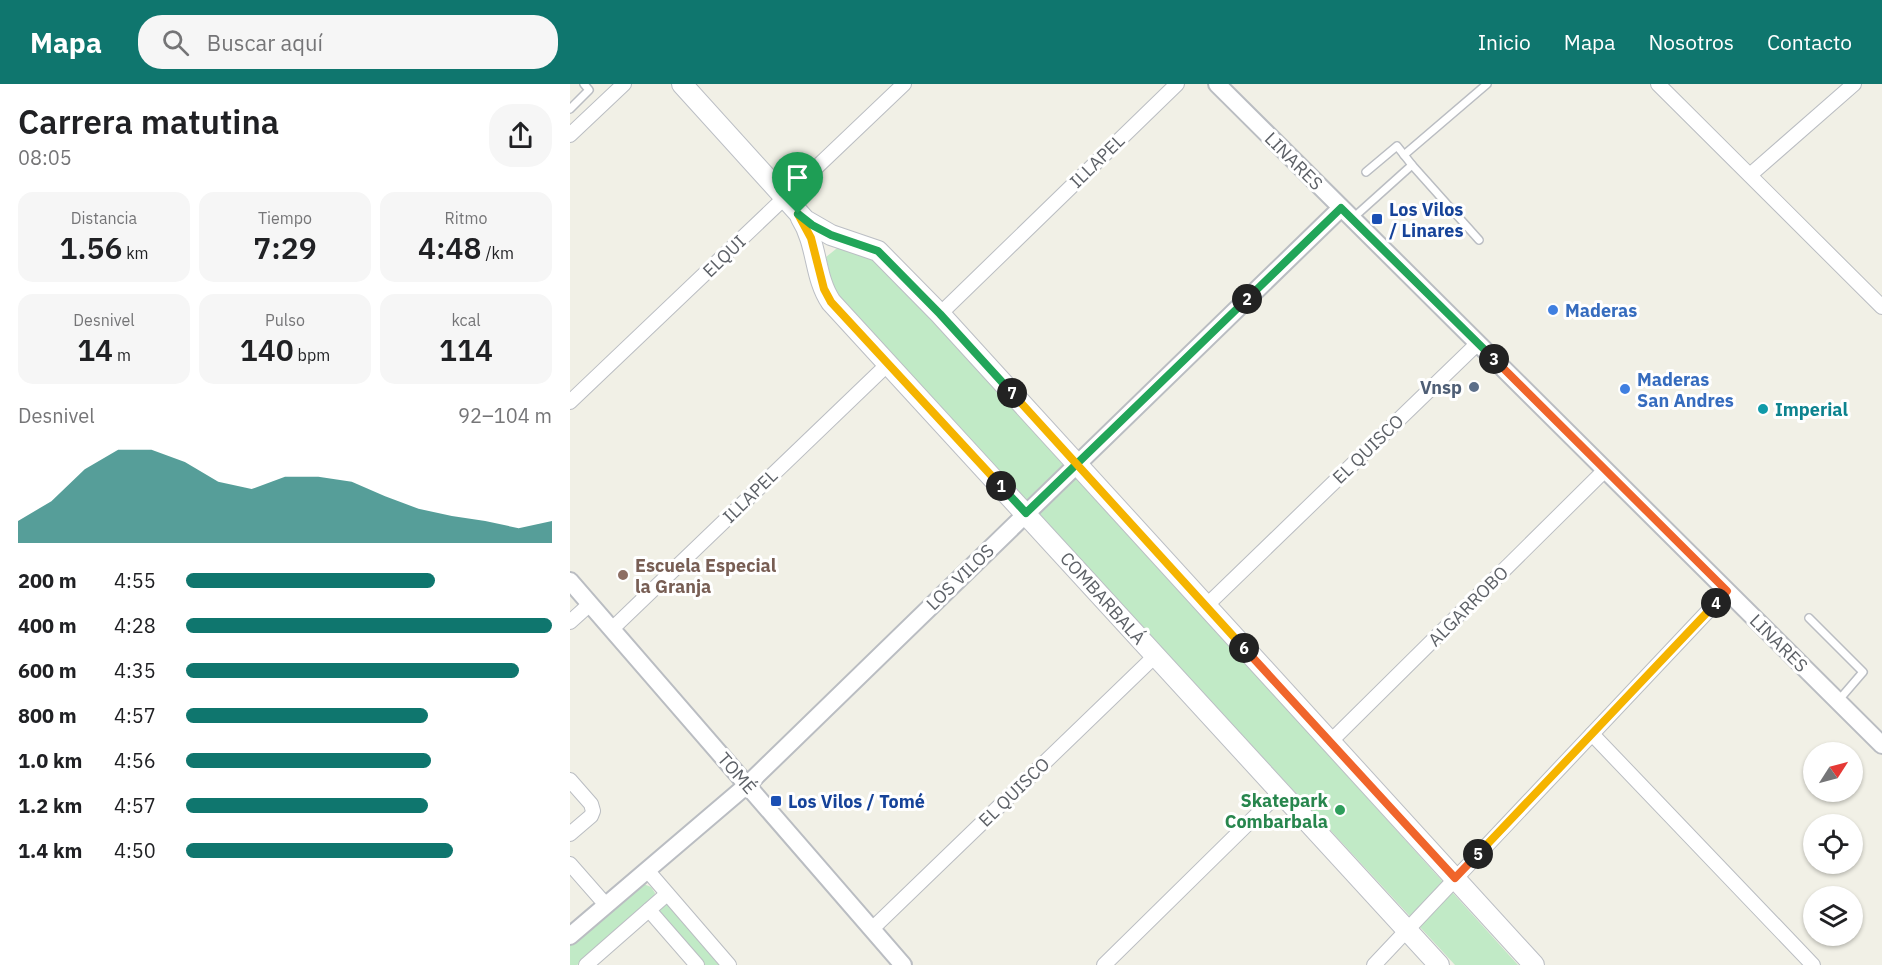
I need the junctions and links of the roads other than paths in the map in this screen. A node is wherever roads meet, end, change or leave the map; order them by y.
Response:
1 (584, 84) edge
2 (624, 84) edge
3 (682, 84) edge
4 (904, 84) edge
5 (1177, 84) edge
6 (1217, 84) edge
7 (1487, 84) edge
8 (1658, 84) edge
9 (1854, 84) edge
10 (570, 109) edge
11 (570, 135) edge
12 (1404, 155) junction
13 (1412, 165) junction
14 (1366, 172) dead end
15 (1750, 176) junction
16 (784, 198) junction
17 (1347, 213) junction
18 (798, 214) junction
19 (842, 238) junction
20 (1479, 240) dead end
21 (817, 263) junction
22 (1882, 307) edge
23 (940, 314) junction
24 (1478, 343) junction
25 (889, 363) junction
26 (570, 402) edge
27 (1077, 464) junction
28 (1605, 470) junction
29 (1026, 513) junction
30 (570, 581) edge
31 (1727, 591) junction
32 (590, 604) junction
33 (1206, 606) junction
34 (1809, 618) dead end
35 (570, 622) edge
36 (612, 629) junction
37 (1156, 655) junction
38 (1838, 701) junction
39 (1592, 734) junction
40 (1330, 742) junction
41 (1882, 745) edge
42 (570, 780) edge
43 (747, 784) junction
44 (1280, 792) junction
45 (570, 834) edge
46 (570, 864) edge
47 (647, 870) junction
48 (1455, 878) junction
49 (667, 894) junction
50 (606, 905) junction
51 (649, 910) junction
52 (872, 929) junction
53 (1407, 930) junction
54 (570, 936) edge
55 (585, 965) edge
56 (697, 965) edge
57 (729, 965) edge
58 (903, 965) edge
59 (1104, 965) edge
60 (1374, 965) edge
61 (1439, 965) edge
62 (1534, 965) edge
63 (1813, 965) edge

1 - 10 lane
2 - 11 street
3 - 16 main road, COMBARBALÁ
4 - 16 street, ELQUI
5 - 23 street, ILLAPEL
6 - 17 street, LINARES
7 - 12 lane
8 - 15 street
9 - 15 street
12 - 13 lane
12 - 14 lane
13 - 17 lane
13 - 20 lane
15 - 22 street
16 - 18 main road, COMBARBALÁ
16 - 26 street, ELQUI
17 - 24 street, LINARES
17 - 27 street, LOS VILOS
18 - 19 main road, COMBARBALÁ
18 - 21 main road, COMBARBALÁ
19 - 21 main road
19 - 23 main road, COMBARBALÁ
21 - 25 main road, COMBARBALÁ
23 - 27 main road, COMBARBALÁ
24 - 28 street, LINARES
24 - 33 street, EL QUISCO
25 - 29 main road, COMBARBALÁ
25 - 36 street, ILLAPEL
27 - 29 street, LOS VILOS
27 - 33 main road, COMBARBALÁ
28 - 31 street, LINARES
28 - 40 street, ALGARROBO
29 - 37 main road, COMBARBALÁ
29 - 43 street, LOS VILOS
30 - 32 street, TOMÉ
31 - 38 street, LINARES
31 - 39 street
32 - 35 street
32 - 36 street, TOMÉ
33 - 40 main road, COMBARBALÁ
34 - 38 lane
36 - 43 street, TOMÉ
37 - 44 main road, COMBARBALÁ
37 - 52 street, EL QUISCO
38 - 41 street, LINARES
39 - 48 street
39 - 63 street
40 - 48 main road, COMBARBALÁ
42 - 45 street
43 - 47 street, LOS VILOS
43 - 52 street, TOMÉ
44 - 53 main road, COMBARBALÁ
44 - 59 street
46 - 50 street
47 - 49 street
47 - 50 street, LOS VILOS
48 - 53 street
48 - 62 main road, COMBARBALÁ
49 - 51 street
49 - 57 street
50 - 54 street, LOS VILOS
51 - 55 street
51 - 56 street
52 - 58 street, TOMÉ
53 - 60 street
53 - 61 main road, COMBARBALÁ

